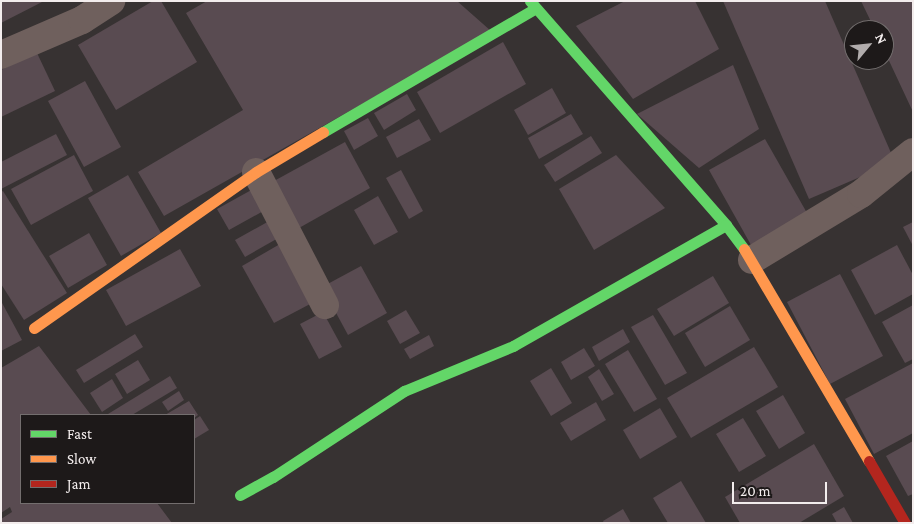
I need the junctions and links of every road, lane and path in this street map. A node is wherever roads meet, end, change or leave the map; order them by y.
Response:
1 (111, 1) edge
2 (533, 4) edge
3 (1, 55) edge
4 (913, 152) edge
5 (256, 172) junction
6 (726, 226) junction
7 (752, 260) junction
8 (325, 305) dead end
9 (34, 328) dead end
10 (240, 495) dead end
11 (905, 523) edge

1 - 3 street
2 - 5 street
2 - 6 street
4 - 7 street
5 - 8 street
5 - 9 street
6 - 7 street
6 - 10 street
7 - 11 street

